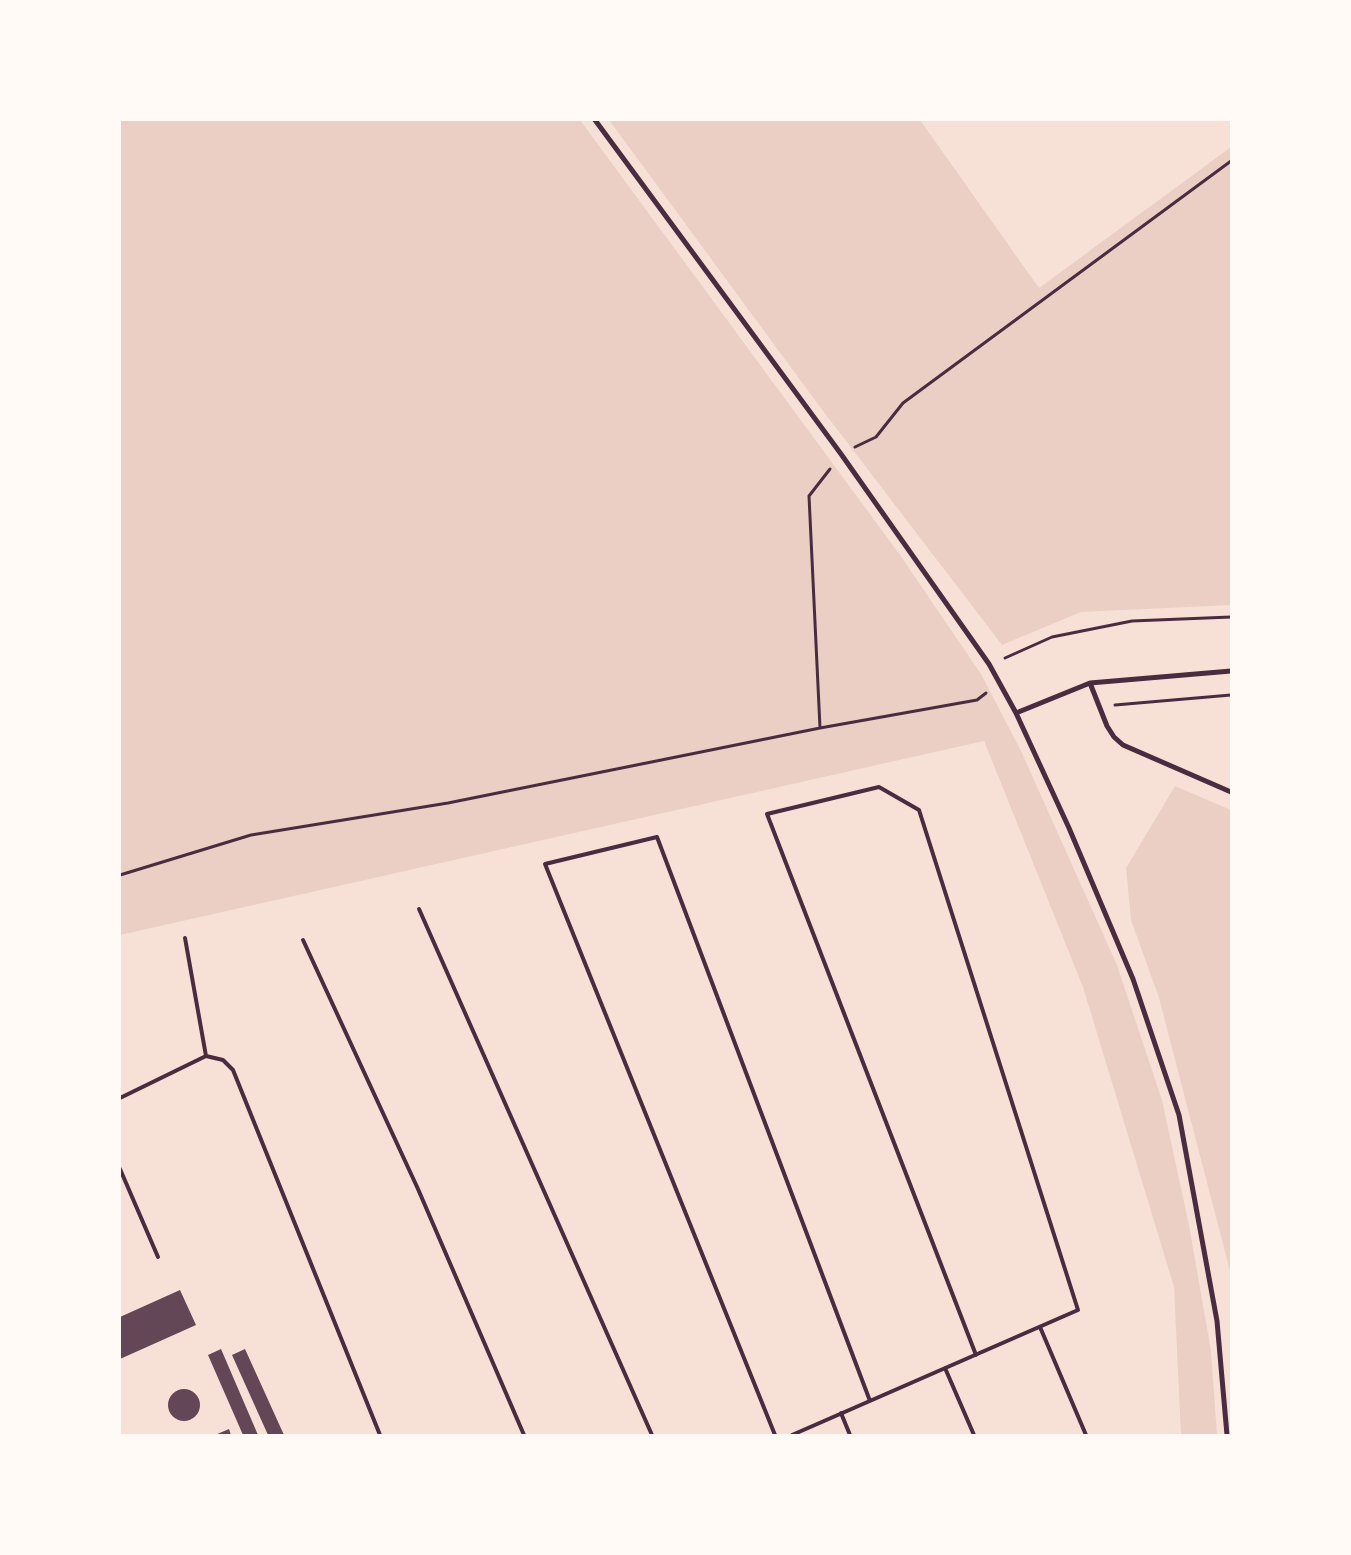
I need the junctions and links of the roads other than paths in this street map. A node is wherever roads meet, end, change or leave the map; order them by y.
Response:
1 (595, 120) edge
2 (1231, 671) edge
3 (1090, 682) junction
4 (1016, 713) junction
5 (1231, 792) edge
6 (419, 910) dead end
7 (184, 938) dead end
8 (303, 940) dead end
9 (206, 1056) junction
10 (120, 1098) edge
11 (120, 1169) edge
12 (158, 1256) dead end
13 (1040, 1327) junction
14 (976, 1354) junction
15 (946, 1368) junction
16 (870, 1401) junction
17 (842, 1413) junction
18 (380, 1435) edge
19 (524, 1435) edge
20 (652, 1435) edge
21 (775, 1435) edge
22 (792, 1435) edge
23 (850, 1435) edge
24 (974, 1435) edge
25 (1086, 1435) edge
26 (1227, 1435) edge

1 - 4 street
2 - 3 street
3 - 4 street
3 - 5 street
4 - 26 street
6 - 20 lane
7 - 9 lane
8 - 19 lane
9 - 10 lane
9 - 18 lane
11 - 12 lane
13 - 14 lane
13 - 14 lane
13 - 25 lane
14 - 15 lane
15 - 16 lane
15 - 24 lane
16 - 17 lane
16 - 21 lane
17 - 22 lane
17 - 23 lane

